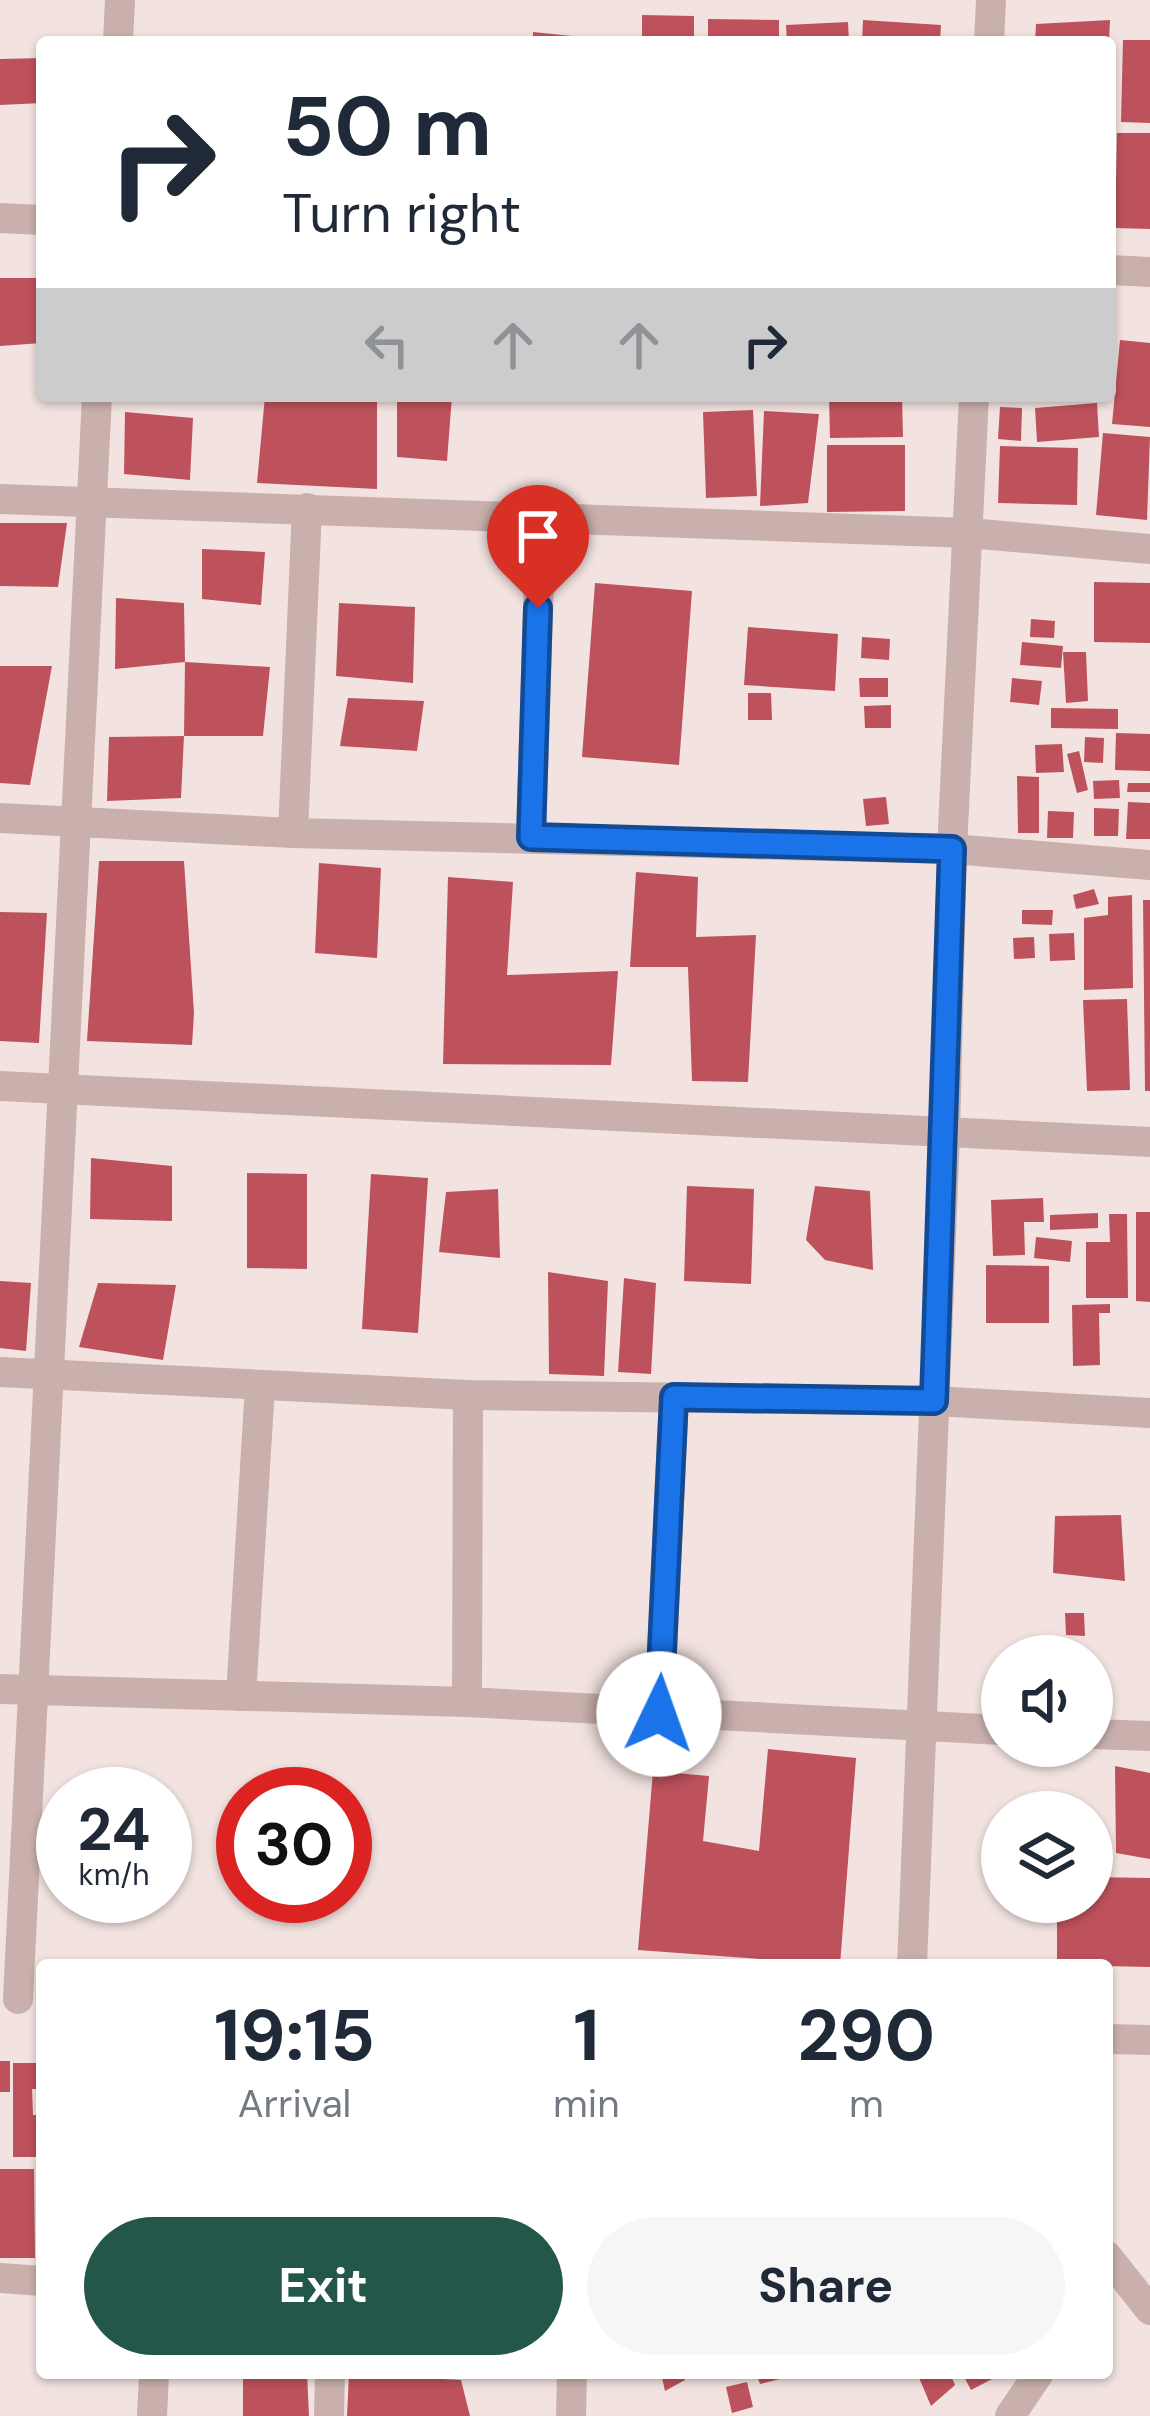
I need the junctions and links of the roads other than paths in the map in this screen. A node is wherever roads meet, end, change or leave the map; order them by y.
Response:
1 (120, 0) edge
2 (991, 0) edge
3 (118, 36) edge
4 (989, 36) edge
5 (0, 218) edge
6 (36, 220) edge
7 (1116, 270) edge
8 (1150, 272) edge
9 (98, 402) edge
10 (974, 402) edge
11 (0, 499) edge
12 (91, 501) junction
13 (307, 508) junction
14 (541, 516) junction
15 (969, 533) junction
16 (1150, 550) edge
17 (0, 818) edge
18 (79, 823) junction
19 (293, 833) junction
20 (531, 837) junction
21 (952, 849) junction
22 (1150, 865) edge
23 (0, 1086) edge
24 (64, 1088) junction
25 (945, 1134) junction
26 (1150, 1142) edge
27 (0, 1372) edge
28 (47, 1377) junction
29 (260, 1386) junction
30 (468, 1394) junction
31 (674, 1397) junction
32 (934, 1401) junction
33 (1150, 1413) edge
34 (15, 1690) edge
35 (242, 1696) junction
36 (467, 1702) junction
37 (659, 1714) junction
38 (921, 1726) junction
39 (981, 1729) edge
40 (1113, 1735) edge
41 (1150, 1736) edge
42 (912, 1959) edge
43 (20, 1999) edge
44 (1113, 2039) edge
45 (1150, 2040) edge
46 (1113, 2269) edge
47 (0, 2278) edge
48 (36, 2281) edge
49 (1150, 2310) edge
50 (154, 2379) edge
51 (329, 2379) edge
52 (572, 2379) edge
53 (1035, 2379) edge
54 (152, 2416) edge
55 (329, 2416) edge
56 (571, 2416) edge
57 (1010, 2416) edge

1 - 3 street
2 - 4 street
5 - 6 street
7 - 8 street
9 - 12 street
10 - 15 street
11 - 12 street
12 - 13 street
12 - 18 street
13 - 14 street
13 - 19 street
14 - 15 street
14 - 20 street
15 - 16 street
15 - 21 street
17 - 18 street
18 - 19 street
18 - 24 street
19 - 20 street
20 - 21 street
21 - 22 street
21 - 25 street
23 - 24 street
24 - 25 street
24 - 28 street
25 - 26 street
25 - 32 street
27 - 28 street
28 - 29 street
28 - 34 street
29 - 30 street
29 - 35 street
30 - 31 street
30 - 36 street
31 - 32 street
31 - 37 street
32 - 33 street
32 - 38 street
34 - 35 street
34 - 43 street
35 - 36 street
36 - 37 street
37 - 38 street
38 - 39 street
38 - 42 street
40 - 41 street
44 - 45 street
46 - 49 street
47 - 48 street
50 - 54 street
51 - 55 street
52 - 56 street
53 - 57 street

